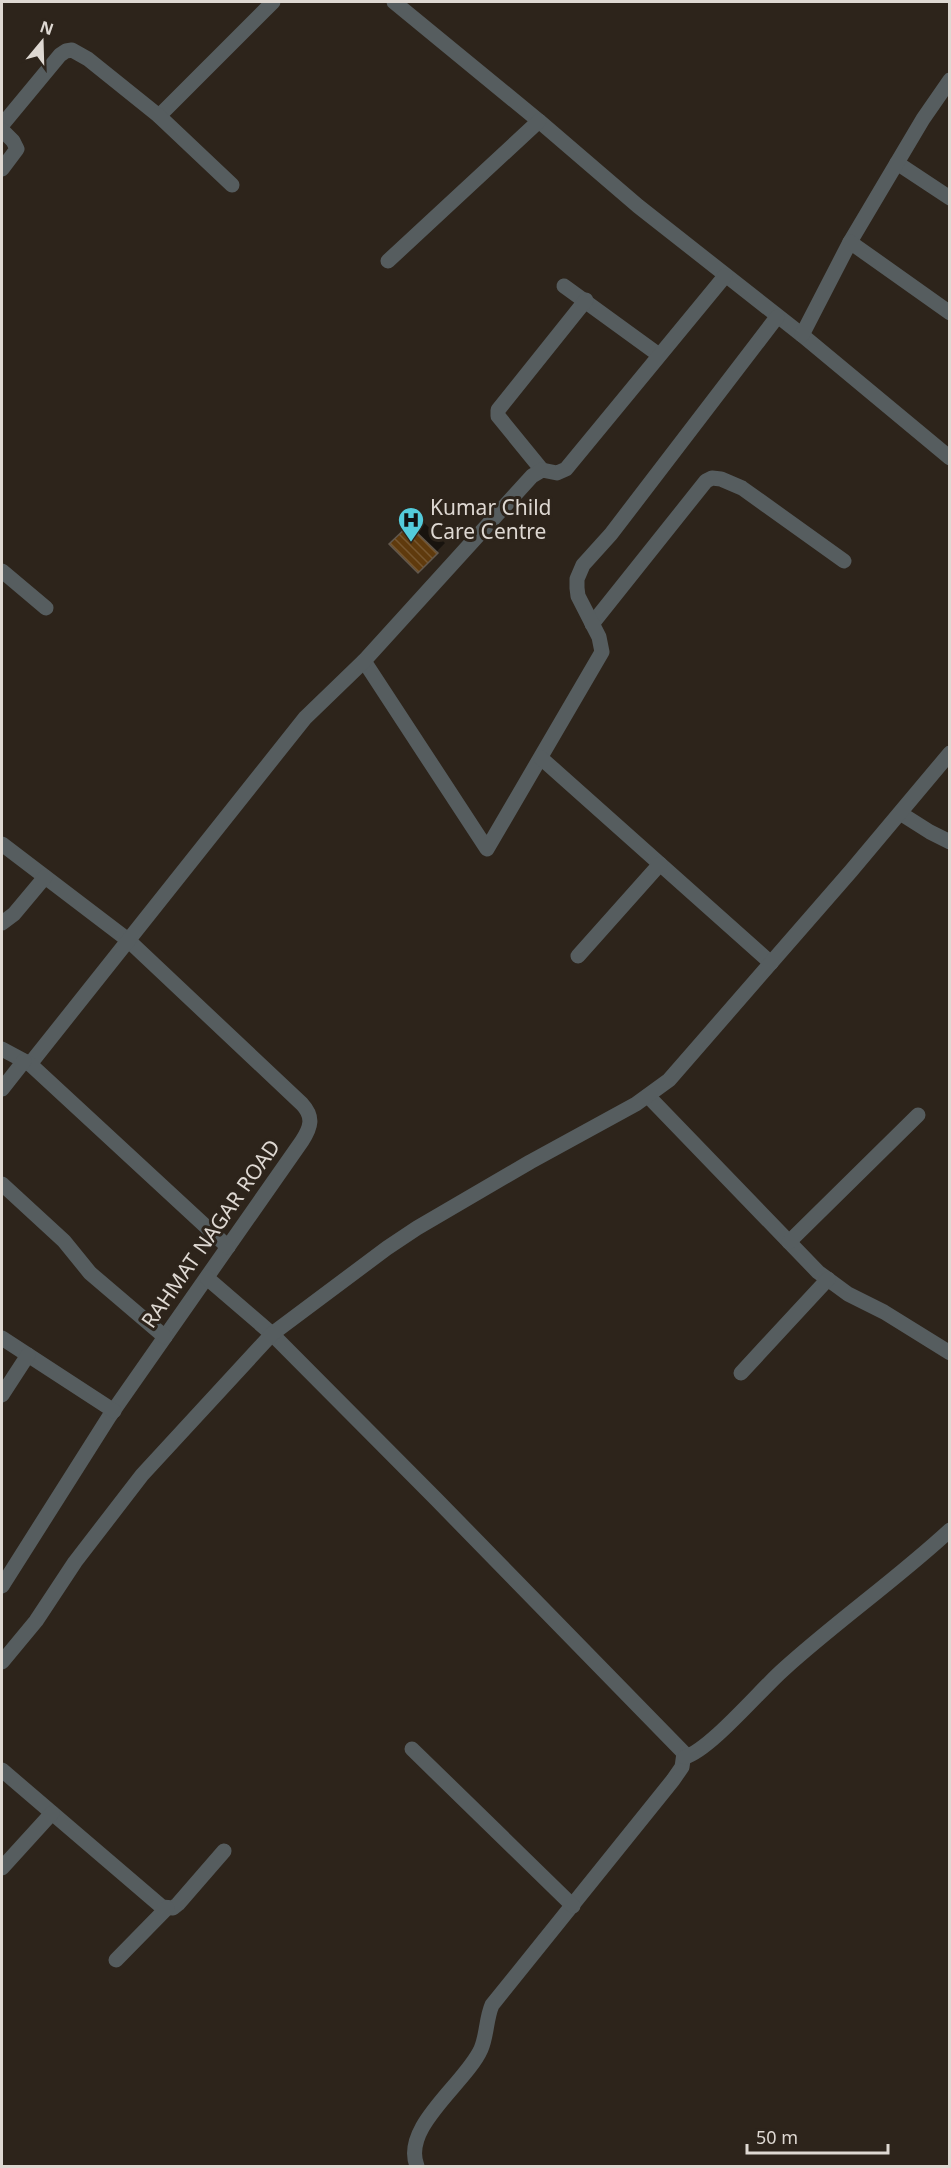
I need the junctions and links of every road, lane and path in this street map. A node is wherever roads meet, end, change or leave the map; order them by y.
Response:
1 (273, 2) edge
2 (394, 2) edge
3 (950, 80) edge
4 (159, 116) junction
5 (539, 121) junction
6 (2, 125) edge
7 (2, 130) edge
8 (897, 163) junction
9 (2, 169) edge
10 (232, 185) dead end
11 (950, 198) edge
12 (850, 242) junction
13 (388, 261) dead end
14 (724, 276) junction
15 (564, 286) dead end
16 (586, 300) junction
17 (950, 313) edge
18 (777, 317) junction
19 (802, 335) junction
20 (659, 355) junction
21 (950, 458) edge
22 (542, 470) junction
23 (844, 561) dead end
24 (2, 571) edge
25 (46, 608) dead end
26 (592, 624) junction
27 (364, 661) junction
28 (950, 753) edge
29 (541, 758) junction
30 (900, 813) junction
31 (950, 842) edge
32 (2, 844) edge
33 (660, 864) junction
34 (45, 877) junction
35 (2, 924) edge
36 (128, 940) junction
37 (578, 956) dead end
38 (771, 963) junction
39 (2, 1049) edge
40 (27, 1063) junction
41 (2, 1089) edge
42 (648, 1096) junction
43 (918, 1116) dead end
44 (2, 1184) edge
45 (789, 1242) junction
46 (228, 1247) junction
47 (207, 1278) junction
48 (828, 1279) junction
49 (272, 1335) junction
50 (165, 1337) junction
51 (2, 1338) edge
52 (950, 1353) edge
53 (28, 1355) junction
54 (741, 1373) dead end
55 (2, 1395) edge
56 (114, 1411) junction
57 (950, 1530) edge
58 (4, 1576) edge
59 (2, 1662) edge
60 (412, 1749) dead end
61 (685, 1757) junction
62 (2, 1770) edge
63 (52, 1813) junction
64 (224, 1851) dead end
65 (2, 1868) edge
66 (573, 1906) junction
67 (167, 1908) junction
68 (116, 1960) dead end
69 (417, 2166) edge

1 - 4 street
2 - 5 street
3 - 8 street
4 - 6 street
4 - 10 street
5 - 13 street
5 - 14 street
7 - 9 street
8 - 11 street
8 - 12 street
12 - 17 street
12 - 19 street
14 - 18 street
14 - 20 street
15 - 16 street
16 - 20 street
16 - 22 street
18 - 19 street
18 - 26 street
19 - 21 street
20 - 22 street
22 - 27 street
23 - 26 street
24 - 25 street
26 - 29 street
27 - 29 street
27 - 36 street
28 - 30 street
29 - 33 street
30 - 31 street
30 - 38 street
32 - 34 street
33 - 37 street
33 - 38 street
34 - 35 street
34 - 36 street
36 - 40 street
36 - 46 street, RAHMAT NAGAR ROAD
38 - 42 street
39 - 40 street
40 - 41 street
40 - 46 street
42 - 45 street
42 - 49 street
43 - 45 street
44 - 50 street
45 - 48 street
46 - 47 street, RAHMAT NAGAR ROAD
47 - 49 street
47 - 50 street, RAHMAT NAGAR ROAD
48 - 52 street
48 - 54 street
49 - 59 street
49 - 61 street
50 - 56 street, RAHMAT NAGAR ROAD
51 - 53 street
53 - 55 street
53 - 56 street
56 - 58 street, RAHMAT NAGAR ROAD
57 - 61 street
60 - 66 street
61 - 66 street
62 - 63 street
63 - 65 street
63 - 67 street
64 - 67 street
66 - 69 street
67 - 68 street

